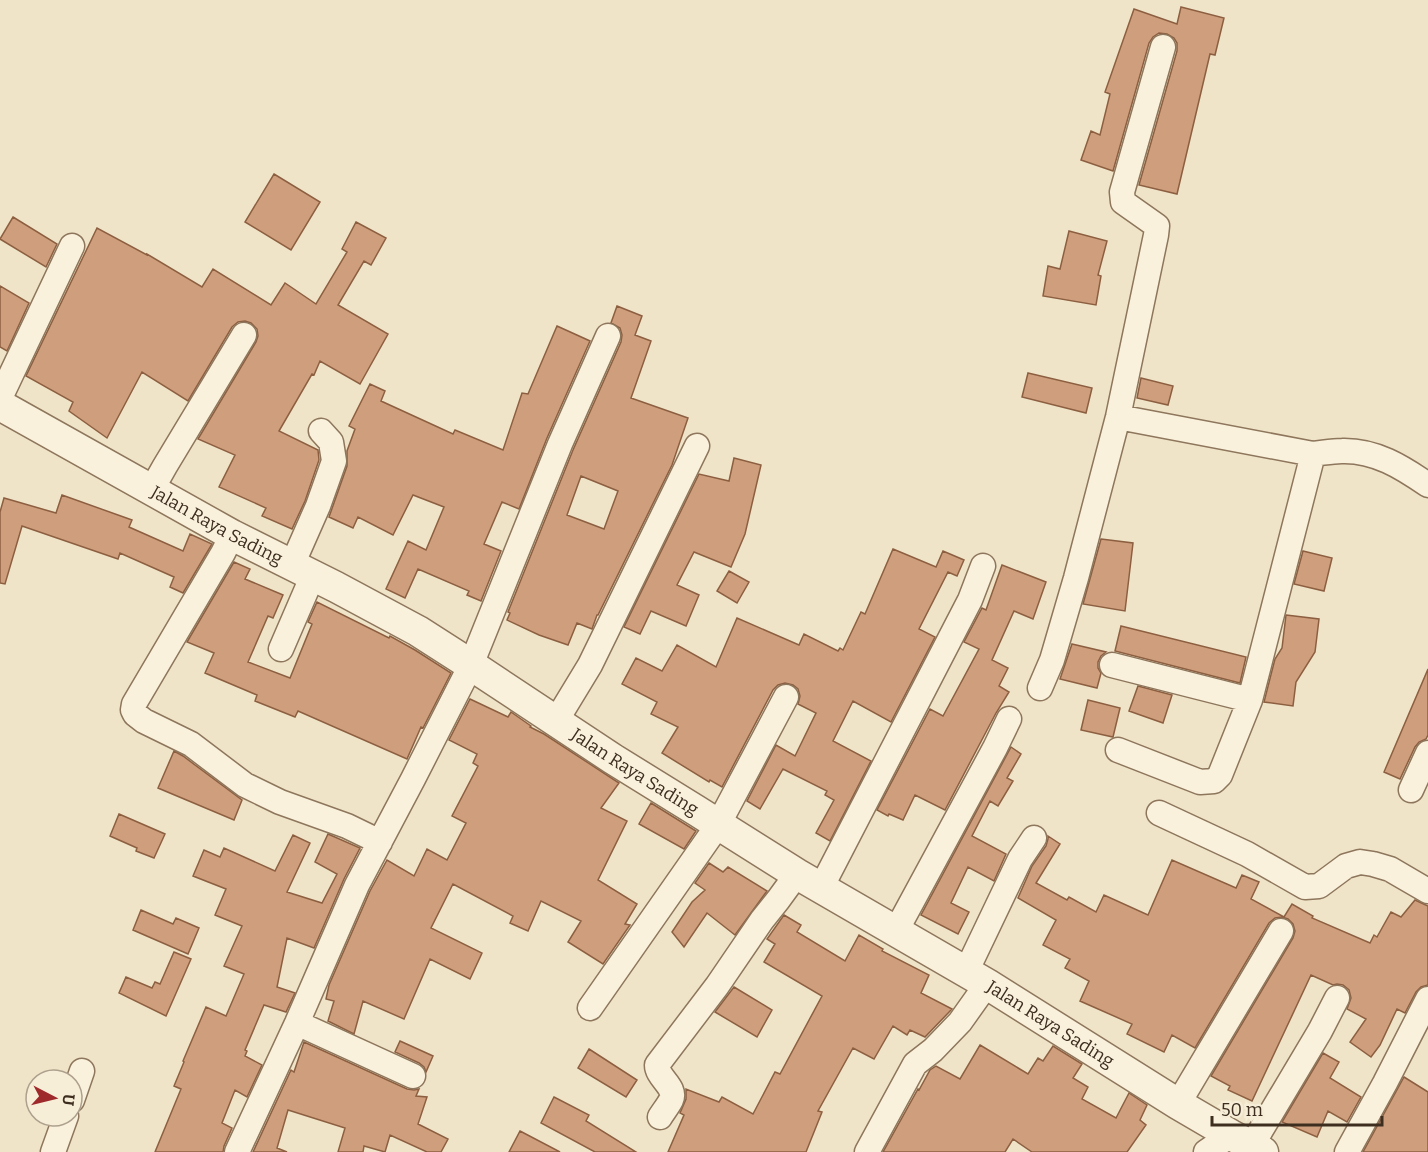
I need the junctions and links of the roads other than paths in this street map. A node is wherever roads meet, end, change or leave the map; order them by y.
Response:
1 (1163, 47) dead end
2 (72, 246) dead end
3 (244, 335) dead end
4 (608, 336) dead end
5 (0, 398) edge
6 (0, 405) edge
7 (1118, 417) junction
8 (321, 431) dead end
9 (697, 446) dead end
10 (1313, 454) junction
11 (1428, 485) edge
12 (152, 489) junction
13 (232, 535) junction
14 (983, 566) dead end
15 (302, 570) junction
16 (281, 649) dead end
17 (471, 665) junction
18 (1112, 665) dead end
19 (1040, 688) dead end
20 (786, 697) dead end
21 (1250, 700) junction
22 (1009, 719) dead end
23 (556, 721) junction
24 (1118, 750) dead end
25 (1428, 753) edge
26 (1412, 790) dead end
27 (1160, 813) dead end
28 (718, 825) junction
29 (1034, 838) dead end
30 (380, 842) junction
31 (809, 881) junction
32 (1428, 891) edge
33 (896, 931) junction
34 (1281, 931) dead end
35 (976, 978) junction
36 (1336, 998) dead end
37 (1428, 999) edge
38 (590, 1008) dead end
39 (297, 1023) junction
40 (414, 1076) dead end
41 (1178, 1104) junction
42 (660, 1117) dead end
43 (62, 1128) edge
44 (1249, 1144) edge
45 (53, 1152) edge
46 (237, 1152) edge
47 (867, 1152) edge
48 (1206, 1152) edge
49 (1347, 1152) edge

1 - 7 street
2 - 5 street
3 - 12 street
4 - 17 street
6 - 12 street, Jalan Raya Sading
7 - 10 street
7 - 19 street
8 - 15 street
9 - 23 street
10 - 11 street
10 - 21 street
12 - 13 street, Jalan Raya Sading
13 - 15 street, Jalan Raya Sading
13 - 30 street
14 - 31 street
15 - 16 street
15 - 17 street, Jalan Raya Sading
17 - 23 street, Jalan Raya Sading
17 - 30 street
18 - 21 street
20 - 28 street
21 - 24 street
22 - 33 street
23 - 28 street, Jalan Raya Sading
25 - 26 street
27 - 32 street
28 - 31 street, Jalan Raya Sading
28 - 38 street
29 - 35 street
30 - 39 street
31 - 33 street, Jalan Raya Sading
31 - 42 street
33 - 35 street, Jalan Raya Sading
34 - 41 street
35 - 41 street, Jalan Raya Sading
35 - 47 street
36 - 44 street
37 - 49 street
39 - 40 street
39 - 46 street
41 - 44 street, Jalan Raya Sading
43 - 45 street
44 - 48 street

